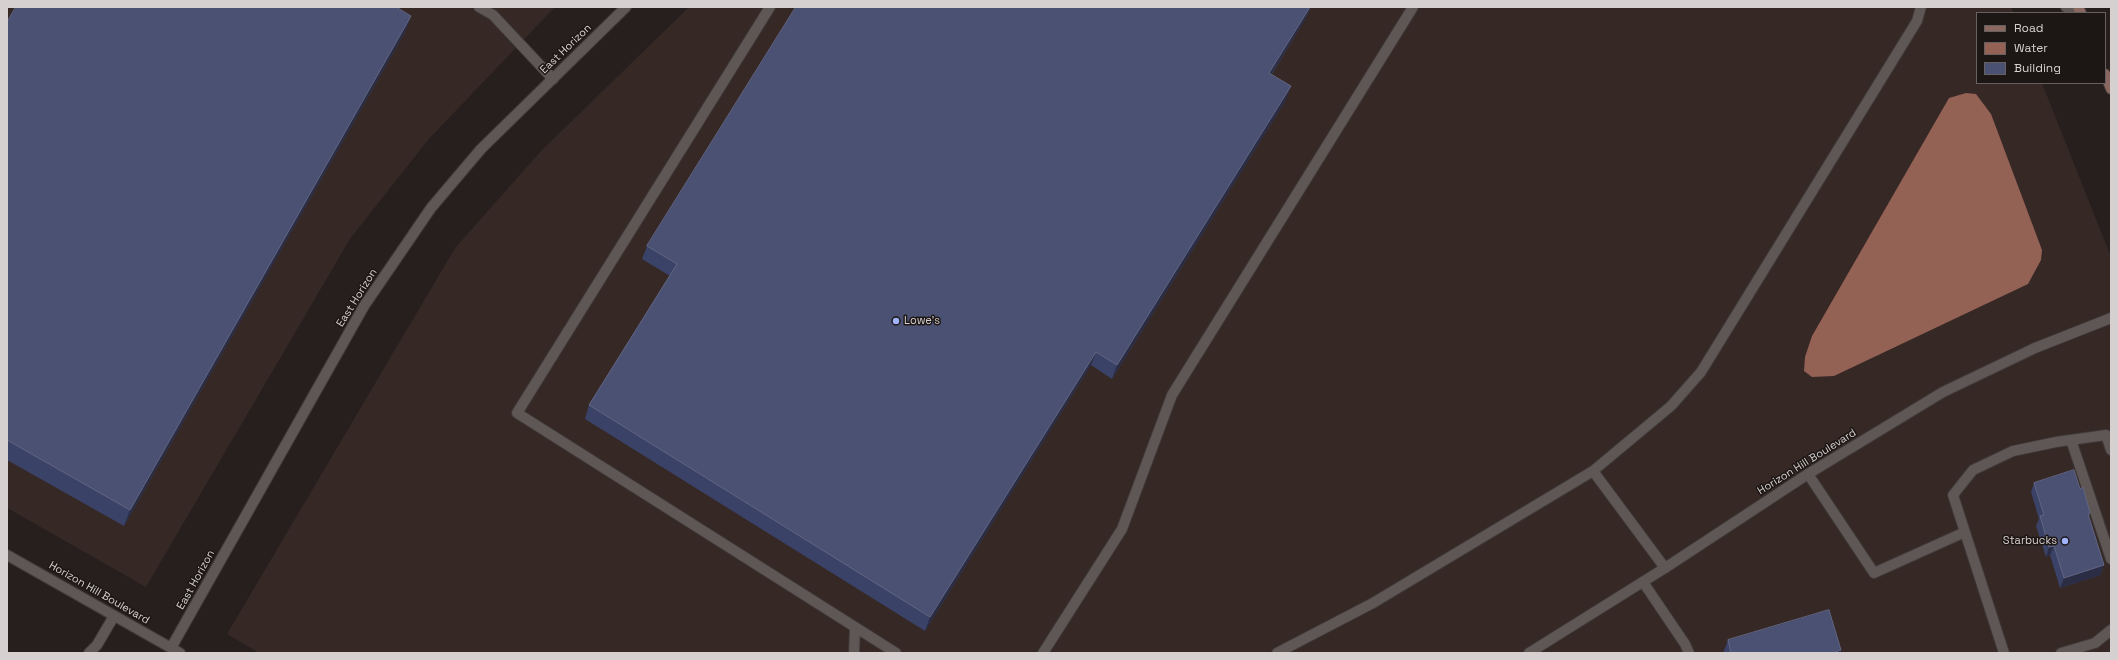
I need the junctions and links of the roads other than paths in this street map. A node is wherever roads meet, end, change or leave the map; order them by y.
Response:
1 (479, 7) edge
2 (626, 7) edge
3 (770, 7) edge
4 (1413, 7) edge
5 (1921, 7) edge
6 (2066, 7) edge
7 (2075, 12) edge
8 (2106, 76) edge
9 (552, 79) junction
10 (2111, 89) edge
11 (2111, 318) edge
12 (2070, 440) junction
13 (2111, 450) edge
14 (1593, 471) junction
15 (1808, 474) junction
16 (1965, 532) junction
17 (7, 555) edge
18 (2111, 559) edge
19 (1665, 568) junction
20 (1643, 582) junction
21 (114, 616) junction
22 (855, 627) junction
23 (2111, 630) edge
24 (176, 651) edge
25 (89, 653) edge
26 (854, 653) edge
27 (896, 653) edge
28 (1043, 653) edge
29 (1276, 653) edge
30 (1529, 653) edge
31 (1689, 653) edge
32 (2004, 653) edge
33 (2061, 653) edge

1 - 9 street
2 - 9 street, East Horizon
3 - 22 street
4 - 28 street
5 - 14 street
6 - 7 street
8 - 10 main road
9 - 24 street, East Horizon
11 - 15 street, Horizon Hill Boulevard
12 - 13 street
12 - 16 street
12 - 18 street
14 - 19 street
14 - 29 street
15 - 16 street
15 - 19 street, Horizon Hill Boulevard
16 - 32 street
17 - 21 street, Horizon Hill Boulevard
19 - 20 street, Horizon Hill Boulevard
20 - 30 street, Horizon Hill Boulevard
20 - 31 street
21 - 24 street, Horizon Hill Boulevard
21 - 25 street
22 - 26 street
22 - 27 street
23 - 33 street

